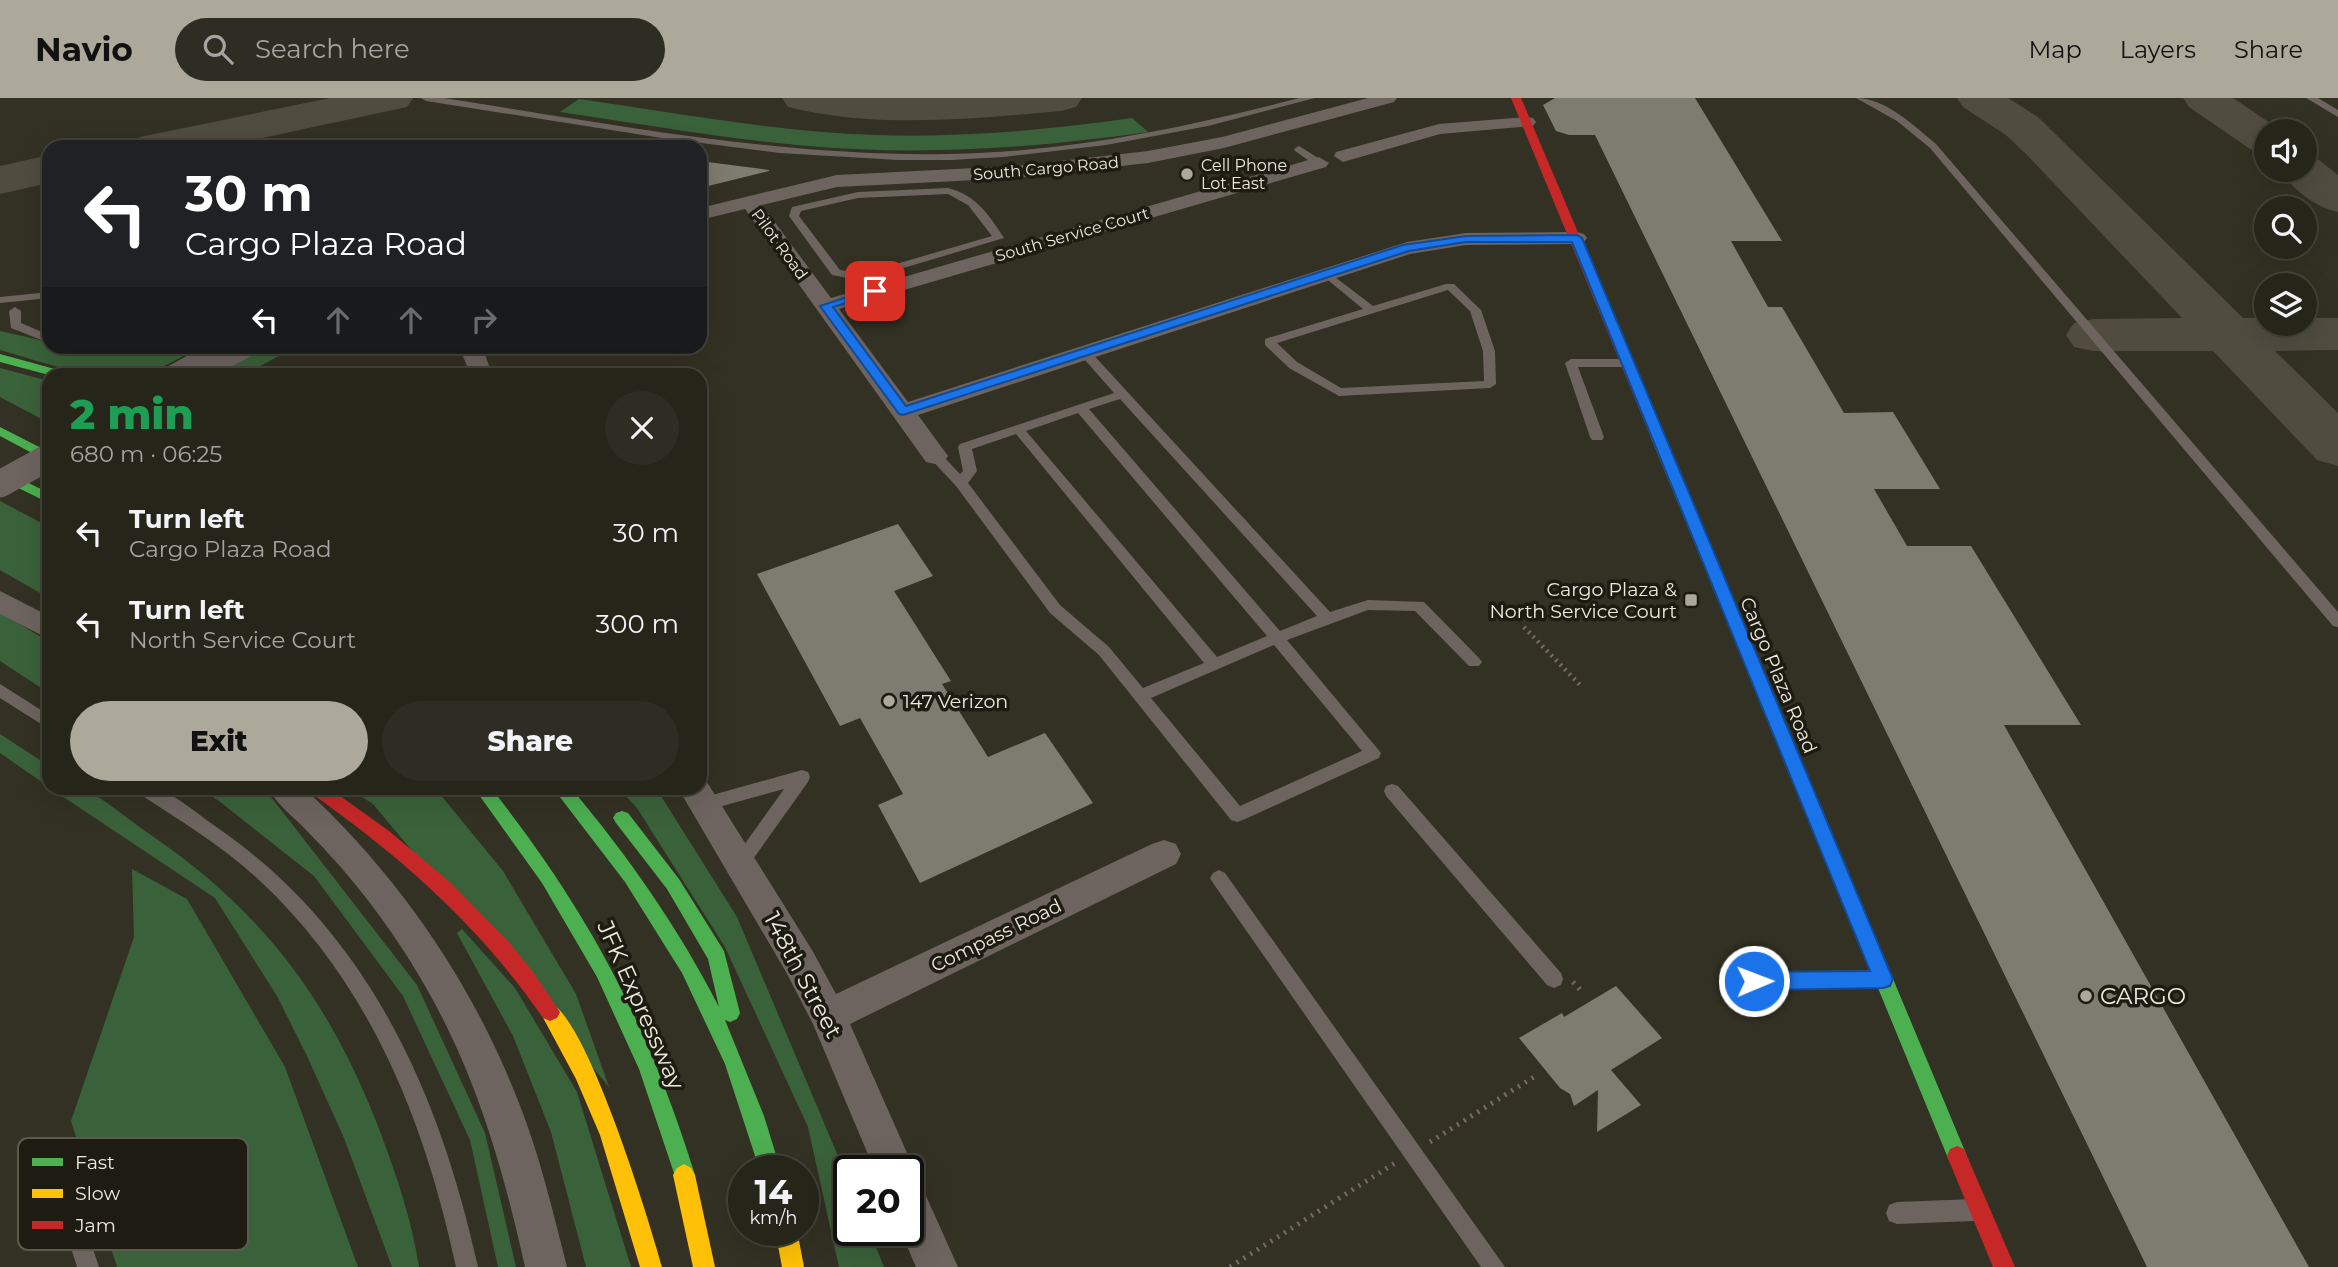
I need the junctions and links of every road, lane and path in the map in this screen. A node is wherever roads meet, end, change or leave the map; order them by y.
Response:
1 (426, 98) edge
2 (1310, 98) edge
3 (1388, 98) edge
4 (1516, 98) edge
5 (1861, 98) edge
6 (2311, 98) edge
7 (2338, 114) edge
8 (1527, 121) junction
9 (1299, 149) dead end
10 (1343, 156) dead end
11 (1319, 163) joint
12 (749, 201) junction
13 (707, 212) edge
14 (1577, 238) junction
15 (1327, 274) junction
16 (868, 284) junction
17 (42, 296) edge
18 (0, 300) edge
19 (825, 306) junction
20 (1370, 309) junction
21 (15, 311) dead end
22 (42, 336) edge
23 (1084, 352) junction
24 (208, 354) edge
25 (238, 354) edge
26 (0, 358) edge
27 (1628, 363) junction
28 (182, 368) edge
29 (212, 368) edge
30 (42, 370) edge
31 (1122, 394) junction
32 (1081, 408) junction
33 (903, 412) junction
34 (1019, 430) junction
35 (0, 432) edge
36 (1597, 437) dead end
37 (42, 444) edge
38 (42, 453) edge
39 (935, 456) joint
40 (42, 461) edge
41 (0, 466) edge
42 (0, 473) edge
43 (961, 483) junction
44 (0, 484) edge
45 (42, 495) edge
46 (0, 600) edge
47 (1327, 618) junction
48 (2338, 622) edge
49 (42, 625) edge
50 (1524, 627) dead end
51 (1277, 638) junction
52 (1474, 662) dead end
53 (1214, 664) junction
54 (1580, 685) dead end
55 (0, 690) edge
56 (1140, 696) junction
57 (42, 718) edge
58 (1392, 791) dead end
59 (155, 795) edge
60 (291, 795) edge
61 (327, 795) edge
62 (488, 795) edge
63 (567, 795) edge
64 (707, 795) edge
65 (699, 796) edge
66 (610, 804) dead end
67 (1164, 855) dead end
68 (740, 864) junction
69 (1219, 878) dead end
70 (1554, 979) dead end
71 (1883, 979) junction
72 (1754, 981) dead end
73 (828, 1016) junction
74 (1537, 1075) dead end
75 (752, 1107) junction
76 (1414, 1152) junction
77 (766, 1155) edge
78 (888, 1155) edge
79 (1980, 1210) junction
80 (1897, 1213) dead end
81 (924, 1237) edge
82 (789, 1246) edge
83 (467, 1267) edge
84 (546, 1267) edge
85 (651, 1267) edge
86 (704, 1267) edge
87 (793, 1267) edge
88 (937, 1267) edge
89 (1230, 1267) edge
90 (1494, 1267) edge
91 (2004, 1267) edge

1 - 2 lane
3 - 12 street, South Cargo Road
4 - 8 main road, Cargo Plaza Road
5 - 48 lane
6 - 7 lane
8 - 10 street
8 - 14 main road, Cargo Plaza Road
9 - 11 lane
11 - 16 street, South Service Court
12 - 13 street, South Cargo Road
12 - 19 street, Pilot Road
14 - 15 street
14 - 27 main road, Cargo Plaza Road
15 - 20 lane
15 - 23 street
16 - 16 lane
16 - 19 street, South Service Court
17 - 18 lane
19 - 33 street, Pilot Road
20 - 20 lane
21 - 22 lane
23 - 31 lane
23 - 33 street
24 - 28 street
25 - 29 street
26 - 30 main road
27 - 36 lane
27 - 71 main road, Cargo Plaza Road
31 - 32 lane
31 - 47 lane
32 - 34 lane
32 - 51 lane
33 - 39 street, Pilot Road
34 - 43 lane
34 - 53 lane
35 - 38 main road
37 - 41 street
39 - 43 lane
40 - 44 street, bridge
42 - 45 main road
43 - 56 lane
46 - 49 street
47 - 51 lane
47 - 52 lane
50 - 54 path
51 - 53 lane
51 - 56 lane
53 - 56 lane
55 - 57 lane
58 - 70 lane
59 - 83 lane
60 - 84 street
61 - 85 main road
62 - 86 main road, JFK Expressway
63 - 75 main road
64 - 68 lane
65 - 68 street, 148th Street
66 - 75 main road
67 - 73 street, Compass Road
68 - 73 street, 148th Street
69 - 76 lane
71 - 72 lane
71 - 79 main road, Cargo Plaza Road
73 - 78 street, 148th Street
74 - 76 path
75 - 77 main road
76 - 89 path
76 - 90 lane
79 - 80 lane
79 - 91 main road, Cargo Plaza Road
81 - 88 street
82 - 87 main road

